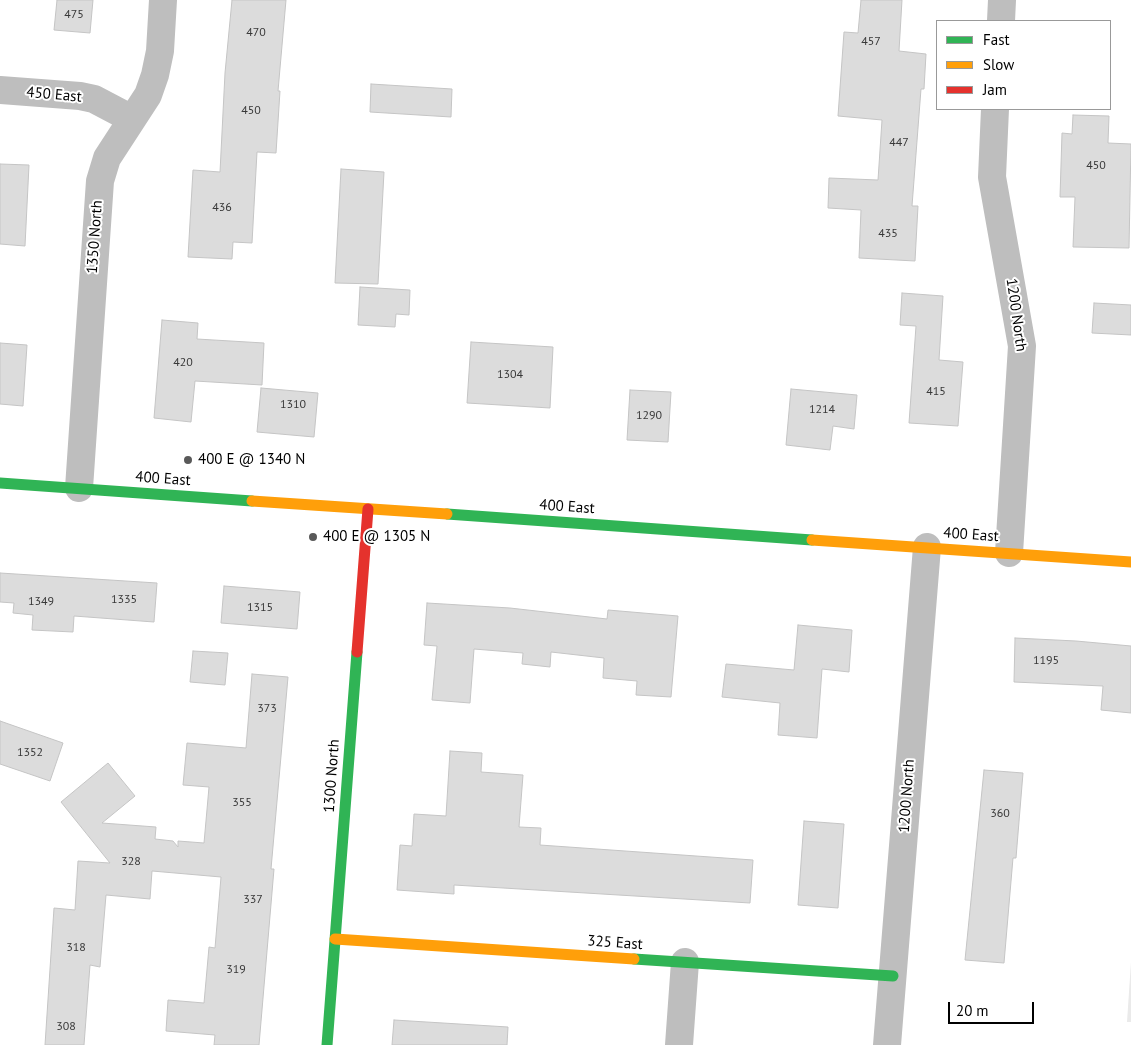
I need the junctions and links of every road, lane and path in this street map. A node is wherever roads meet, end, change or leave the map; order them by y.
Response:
1 (163, 0) edge
2 (1002, 0) edge
3 (1001, 20) edge
4 (0, 90) edge
5 (995, 110) edge
6 (132, 119) junction
7 (0, 483) edge
8 (79, 488) junction
9 (368, 509) junction
10 (926, 547) junction
11 (1009, 553) junction
12 (1131, 562) edge
13 (335, 939) junction
14 (685, 962) junction
15 (893, 976) junction
16 (327, 1045) edge
17 (678, 1045) edge
18 (887, 1045) edge

1 - 6 street, 1350 North
2 - 3 street
4 - 6 street, 450 East
5 - 11 street, 1200 North
6 - 8 street, 1350 North
7 - 8 main road, 400 East
8 - 9 main road, 400 East
9 - 10 main road, 400 East
9 - 13 main road, 1300 North
10 - 11 main road, 400 East
10 - 15 street, 1200 North
11 - 12 main road, 400 East
13 - 14 main road, 325 East
13 - 16 main road, 1300 North
14 - 15 main road, 325 East
14 - 17 street
15 - 18 street, 1200 North

